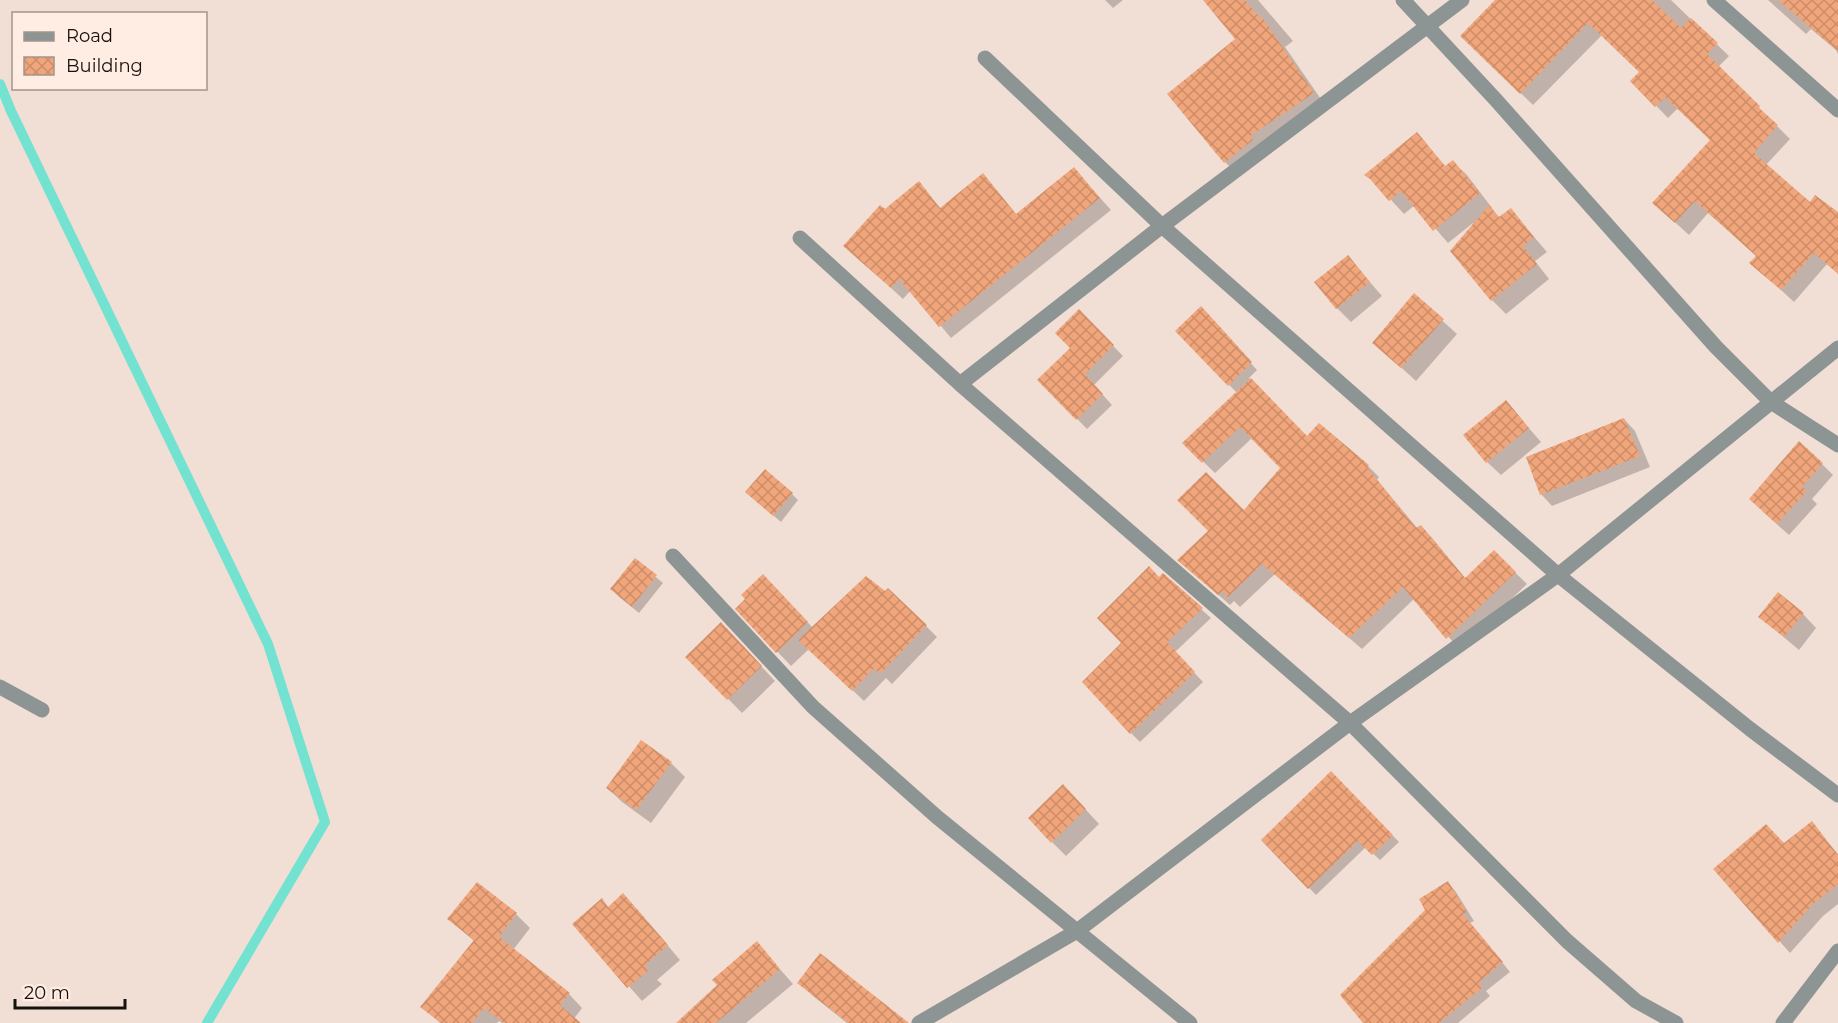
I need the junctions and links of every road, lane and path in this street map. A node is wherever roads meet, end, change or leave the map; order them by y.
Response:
1 (1403, 0) edge
2 (1462, 0) edge
3 (1714, 0) edge
4 (1427, 26) junction
5 (985, 58) dead end
6 (1838, 110) edge
7 (1162, 226) junction
8 (800, 238) dead end
9 (1838, 348) edge
10 (960, 384) junction
11 (1771, 402) junction
12 (1838, 445) edge
13 (673, 556) dead end
14 (1558, 575) junction
15 (0, 687) edge
16 (42, 710) dead end
17 (1350, 723) junction
18 (1838, 795) edge
19 (1077, 931) junction
20 (1838, 951) edge
21 (919, 1023) edge
22 (1190, 1023) edge
23 (1676, 1023) edge
24 (1783, 1023) edge

1 - 4 street
2 - 4 street
3 - 6 street
4 - 7 street
4 - 11 street
5 - 7 street
7 - 10 street
7 - 14 street
8 - 10 street
9 - 11 street
10 - 17 street
11 - 12 street
11 - 14 street
13 - 19 street
14 - 17 street
14 - 18 street
15 - 16 street
17 - 19 street
17 - 23 street
19 - 21 street
19 - 22 street
20 - 24 street

